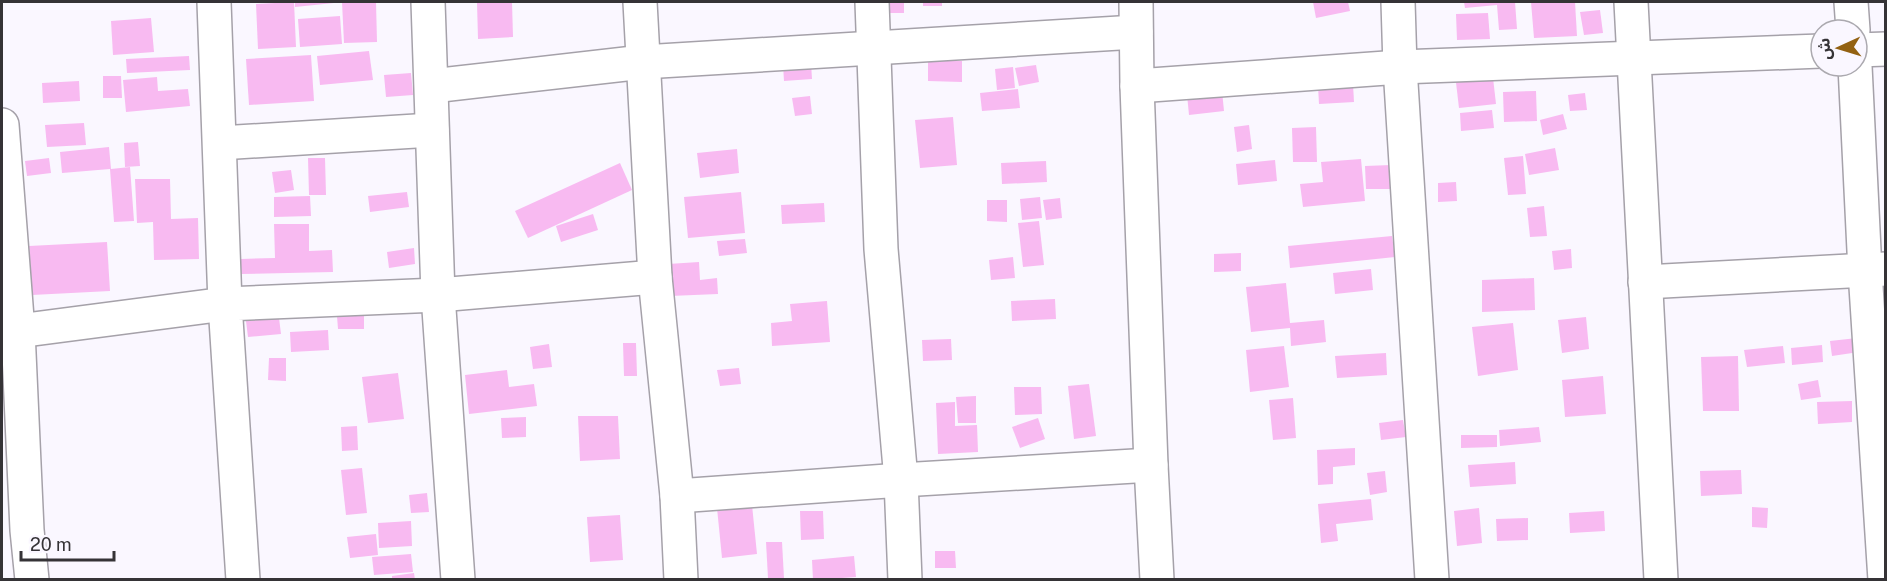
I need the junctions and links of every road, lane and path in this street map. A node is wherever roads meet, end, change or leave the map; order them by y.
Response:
1 (214, 2) edge
2 (428, 2) edge
3 (640, 2) edge
4 (872, 2) edge
5 (1398, 2) edge
6 (1631, 2) edge
7 (1851, 2) edge
8 (1136, 17) edge
9 (1852, 18) edge
10 (874, 48) junction
11 (1886, 48) edge
12 (1869, 49) edge
13 (1809, 51) edge
14 (1633, 57) junction
15 (643, 62) junction
16 (1400, 67) junction
17 (1856, 78) edge
18 (432, 86) junction
19 (1137, 86) junction
20 (2, 125) edge
21 (432, 130) junction
22 (220, 143) junction
23 (1875, 270) edge
24 (654, 277) junction
25 (1645, 282) junction
26 (438, 295) junction
27 (225, 304) junction
28 (18, 331) junction
29 (1151, 465) junction
30 (901, 480) junction
31 (676, 496) junction
32 (1883, 512) edge
33 (14, 531) edge
34 (32, 579) edge
35 (243, 579) edge
36 (458, 579) edge
37 (681, 579) edge
38 (905, 579) edge
39 (1157, 579) edge
40 (1432, 579) edge
41 (1661, 579) edge
42 (1885, 579) edge

1 - 22 street
2 - 18 street
3 - 15 street
4 - 10 street
5 - 16 street
6 - 14 street
7 - 9 street
8 - 10 street
8 - 19 street
10 - 15 street
10 - 30 street
11 - 12 street
13 - 14 street
14 - 16 street
14 - 25 street
15 - 18 street
15 - 24 street
16 - 19 street
16 - 40 street
17 - 23 street
18 - 21 street
19 - 29 street
20 - 28 street
21 - 22 street
21 - 26 street
22 - 27 street
23 - 25 street
23 - 32 street
24 - 26 street
24 - 31 street
25 - 41 street
26 - 27 street
26 - 36 street
27 - 28 street
27 - 35 street
28 - 33 street
29 - 30 street
29 - 39 street
30 - 31 street
30 - 38 street
31 - 37 street
32 - 42 street
33 - 34 street

